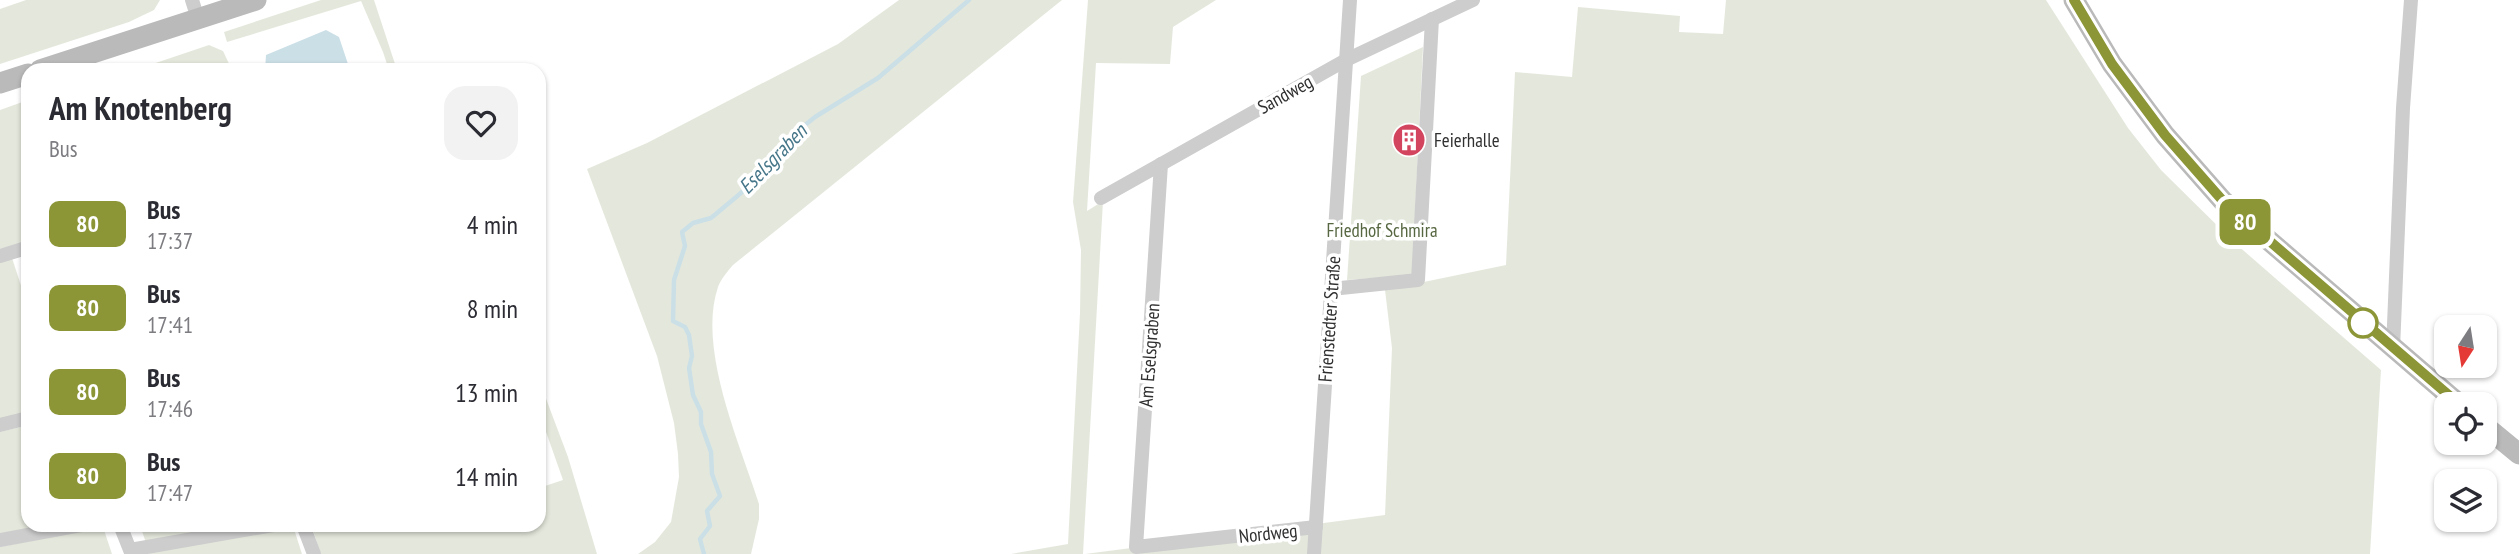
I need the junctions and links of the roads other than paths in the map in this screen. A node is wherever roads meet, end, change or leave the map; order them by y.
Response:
1 (256, 0) edge
2 (1350, 0) edge
3 (1473, 0) edge
4 (2074, 0) edge
5 (2411, 0) edge
6 (195, 9) edge
7 (1432, 19) junction
8 (1346, 60) junction
9 (58, 63) edge
10 (21, 76) edge
11 (0, 83) edge
12 (1161, 164) junction
13 (1101, 198) dead end
14 (21, 250) edge
15 (0, 256) edge
16 (1331, 289) junction
17 (2393, 349) junction
18 (2445, 392) edge
19 (21, 420) edge
20 (0, 425) edge
21 (2497, 436) edge
22 (2519, 454) edge
23 (1316, 527) junction
24 (43, 532) edge
25 (123, 532) edge
26 (233, 532) edge
27 (306, 532) edge
28 (0, 540) edge
29 (1136, 547) joint
30 (314, 554) edge
31 (1314, 554) edge

1 - 6 main road
2 - 8 street, Frienstedter Straße
3 - 7 street, Sandweg
4 - 17 main road
5 - 17 street
6 - 9 main road
7 - 8 street, Sandweg
7 - 16 street
8 - 12 street, Sandweg
8 - 16 street, Frienstedter Straße
10 - 11 main road
12 - 13 street, Sandweg
12 - 29 street, Am Eselsgraben
14 - 15 street
16 - 23 street, Frienstedter Straße
17 - 18 main road
19 - 20 street
21 - 22 main road
23 - 29 street, Nordweg
23 - 31 street, Frienstedter Straße
24 - 28 street
25 - 26 street
27 - 30 street

